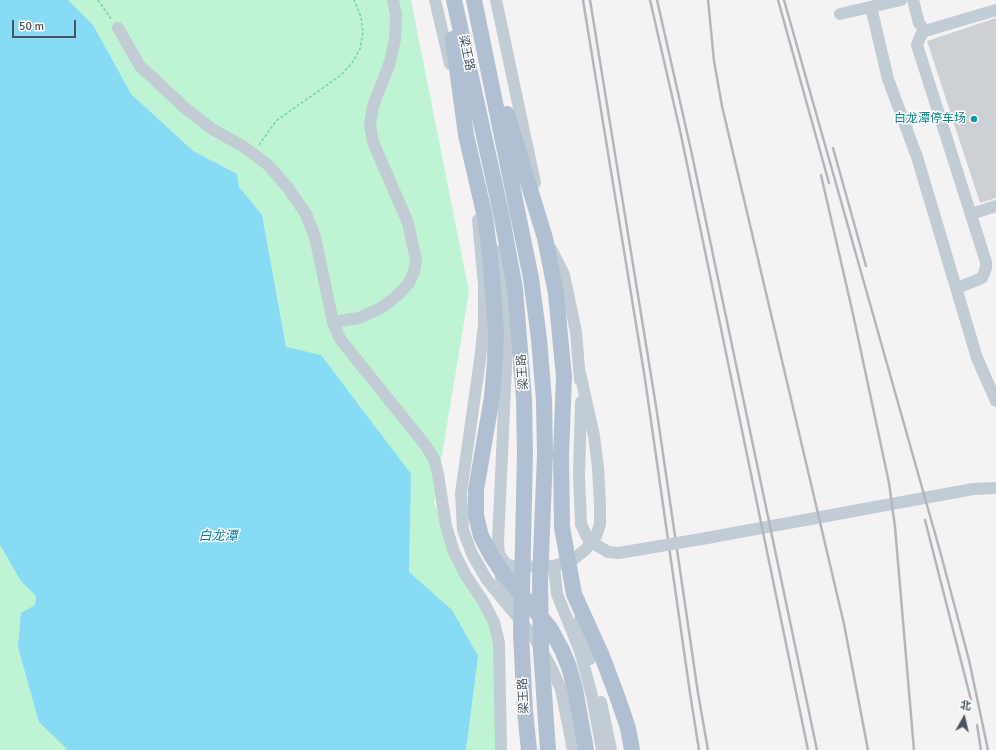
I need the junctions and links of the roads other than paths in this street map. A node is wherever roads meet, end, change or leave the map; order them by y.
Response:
1 (393, 0) edge
2 (435, 0) edge
3 (448, 0) edge
4 (454, 0) edge
5 (474, 0) edge
6 (496, 0) edge
7 (901, 0) edge
8 (913, 0) edge
9 (871, 7) junction
10 (996, 10) edge
11 (840, 14) dead end
12 (479, 23) junction
13 (118, 28) road end
14 (926, 31) junction
15 (466, 135) junction
16 (996, 206) edge
17 (971, 214) junction
18 (485, 217) junction
19 (545, 238) junction
20 (957, 288) junction
21 (333, 322) junction
22 (487, 361) junction
23 (580, 372) junction
24 (996, 400) edge
25 (996, 488) edge
26 (499, 554) junction
27 (554, 566) junction
28 (574, 594) junction
29 (501, 750) edge
30 (529, 750) edge
31 (533, 750) edge
32 (548, 750) edge
33 (573, 750) edge
34 (586, 750) edge
35 (602, 750) edge
36 (611, 750) edge
37 (632, 750) edge

1 - 21 street
2 - 15 street
3 - 15 main road
4 - 30 main road, 梁王路, bridge
5 - 12 main road, 梁王路
6 - 19 street
7 - 9 street
8 - 14 street
9 - 11 street
9 - 20 street
10 - 14 street
12 - 19 main road, 梁王路
12 - 32 main road, 梁王路, bridge
13 - 21 street
14 - 17 street
15 - 18 main road
15 - 22 street
16 - 17 street
17 - 20 street
18 - 22 main road
18 - 26 street
19 - 23 street
19 - 28 main road, 梁王路, bridge
20 - 24 street
21 - 29 street
22 - 33 street, bridge
22 - 34 main road, bridge
23 - 25 street, bridge
23 - 27 street
26 - 27 street
26 - 31 street
27 - 35 street
28 - 36 street, bridge
28 - 37 main road, 梁王路, bridge

